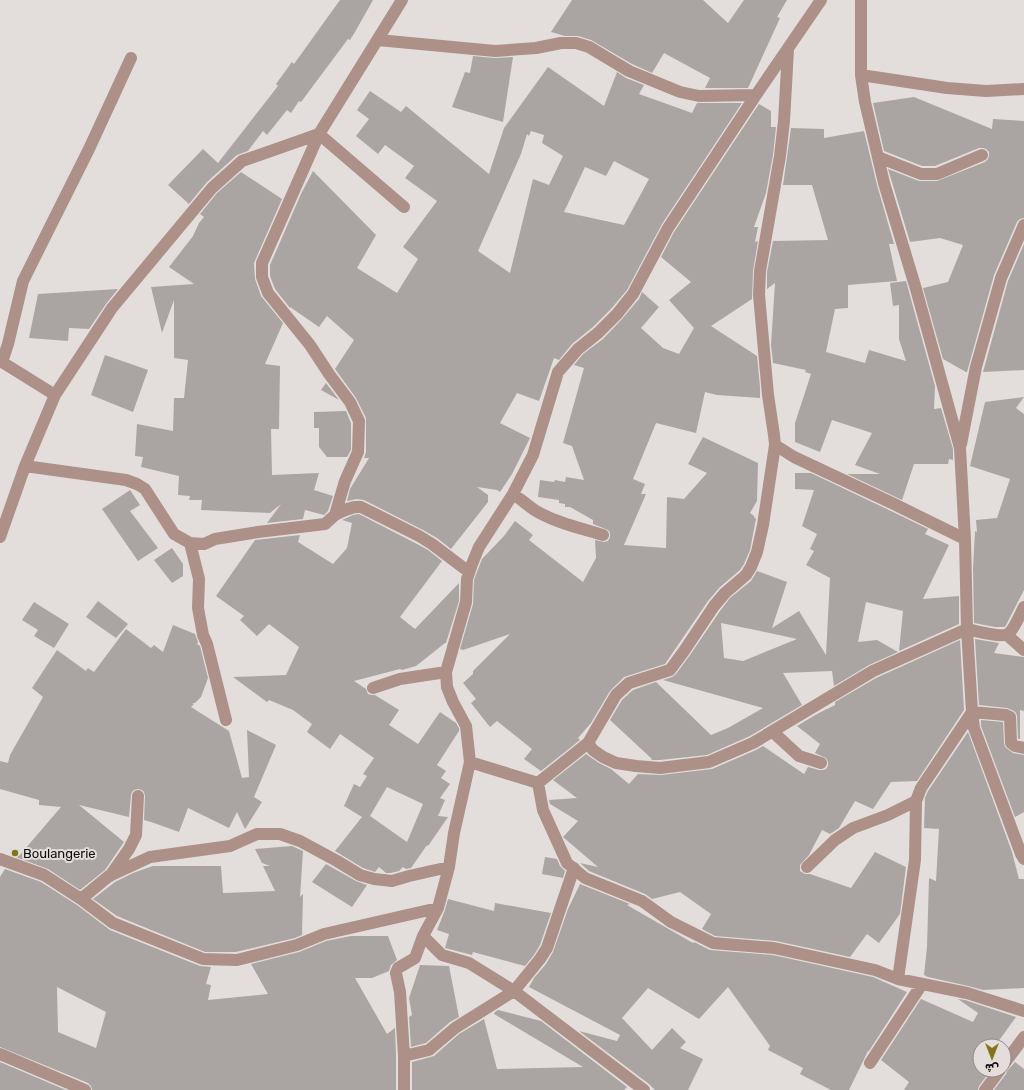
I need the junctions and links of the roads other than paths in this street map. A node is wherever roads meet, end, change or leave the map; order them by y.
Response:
1 (402, 0) edge
2 (822, 0) edge
3 (861, 0) edge
4 (378, 40) junction
5 (788, 48) junction
6 (132, 58) dead end
7 (861, 75) junction
8 (1024, 89) edge
9 (756, 95) junction
10 (318, 134) junction
11 (982, 155) dead end
12 (878, 157) junction
13 (404, 207) dead end
14 (1024, 225) edge
15 (0, 362) edge
16 (55, 395) junction
17 (775, 445) junction
18 (960, 448) junction
19 (25, 466) junction
20 (513, 494) junction
21 (335, 515) junction
22 (603, 535) dead end
23 (0, 537) edge
24 (965, 539) junction
25 (190, 543) junction
26 (470, 572) junction
27 (1024, 607) edge
28 (967, 629) junction
29 (1007, 635) junction
30 (1024, 650) edge
31 (446, 672) junction
32 (373, 688) dead end
33 (972, 712) junction
34 (226, 720) dead end
35 (773, 732) junction
36 (588, 743) junction
37 (1024, 748) edge
38 (470, 762) junction
39 (821, 763) dead end
40 (538, 783) junction
41 (138, 796) dead end
42 (916, 801) junction
43 (0, 859) edge
44 (1024, 859) edge
45 (449, 867) junction
46 (807, 867) dead end
47 (574, 868) junction
48 (110, 876) junction
49 (81, 899) junction
50 (438, 908) junction
51 (423, 936) junction
52 (898, 978) junction
53 (922, 984) junction
54 (514, 991) junction
55 (1024, 1011) edge
56 (1024, 1038) edge
57 (0, 1054) edge
58 (1012, 1054) edge
59 (404, 1056) junction
60 (870, 1063) dead end
61 (994, 1078) edge
62 (85, 1090) edge
63 (404, 1090) edge
64 (644, 1090) edge
65 (985, 1090) edge

1 - 4 street
2 - 5 street
3 - 7 street
4 - 9 street
4 - 10 street
5 - 9 street
5 - 17 street
6 - 15 street
7 - 8 street
7 - 12 street
9 - 20 street
10 - 13 street
10 - 16 street
10 - 21 street
11 - 12 street
12 - 18 street
14 - 18 street
15 - 16 street
16 - 19 street
17 - 24 street
17 - 36 street
18 - 24 street
19 - 23 street
19 - 25 street
20 - 22 street
20 - 26 street
21 - 25 street
21 - 26 street
24 - 28 street
25 - 34 street
26 - 31 street
27 - 29 street
28 - 29 street
28 - 33 street
28 - 35 street
29 - 30 street
31 - 32 street
31 - 38 street
33 - 37 street
33 - 42 street
33 - 44 street
35 - 36 street
35 - 39 street
36 - 40 street
38 - 40 street
38 - 45 street
40 - 47 street
41 - 48 street
42 - 46 street
42 - 52 street
43 - 49 street
45 - 48 street
45 - 50 street
47 - 52 street
47 - 54 street
48 - 49 street
49 - 50 street
50 - 51 street
51 - 54 street
51 - 59 street
52 - 53 street
53 - 55 street
53 - 60 street
54 - 59 street
54 - 64 street
56 - 58 street
57 - 62 street
59 - 63 street
61 - 65 street

